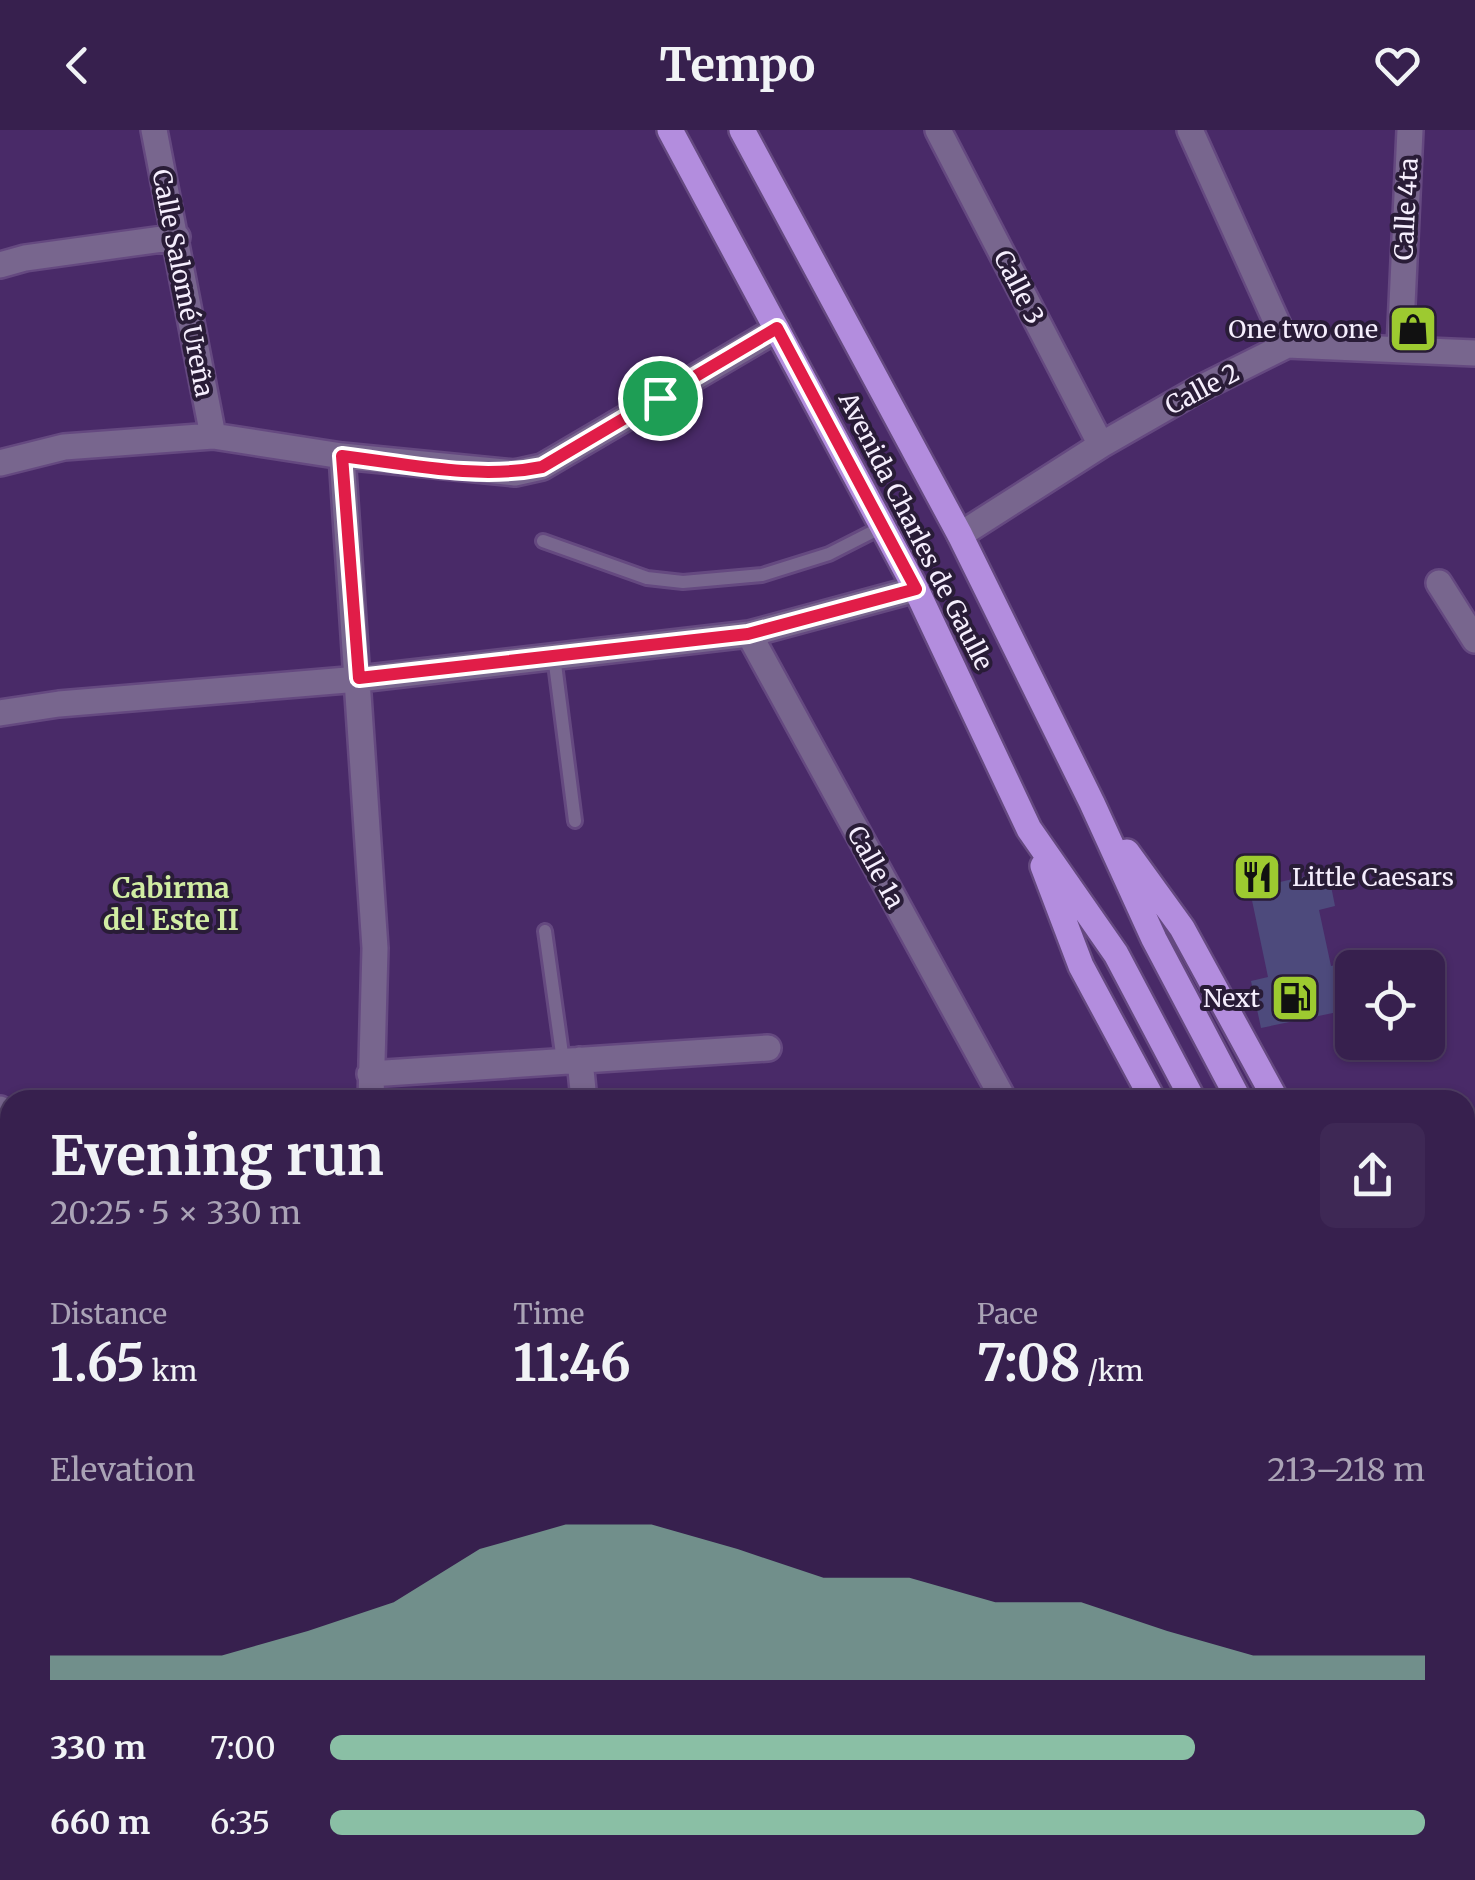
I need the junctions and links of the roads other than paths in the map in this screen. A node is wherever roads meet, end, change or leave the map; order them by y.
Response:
1 (154, 130) edge
2 (670, 130) edge
3 (742, 130) edge
4 (938, 130) edge
5 (1190, 130) edge
6 (1410, 130) edge
7 (176, 237) junction
8 (0, 265) edge
9 (777, 328) junction
10 (1287, 345) junction
11 (1400, 348) junction
12 (1475, 353) edge
13 (213, 436) junction
14 (1101, 445) junction
15 (342, 456) junction
16 (0, 463) edge
17 (884, 526) junction
18 (960, 536) junction
19 (544, 541) dead end
20 (1439, 584) dead end
21 (916, 589) junction
22 (748, 634) junction
23 (1475, 640) edge
24 (554, 656) junction
25 (359, 678) junction
26 (0, 713) edge
27 (1092, 803) junction
28 (576, 821) dead end
29 (1029, 829) junction
30 (546, 931) dead end
31 (768, 1048) dead end
32 (572, 1061) junction
33 (371, 1087) edge
34 (581, 1090) edge
35 (999, 1090) edge
36 (1148, 1090) edge
37 (1188, 1090) edge
38 (1234, 1090) edge
39 (1271, 1090) edge

1 - 7 street, Calle Salomé Ureña
2 - 9 main road, Avenida Charles de Gaulle
3 - 18 main road, Avenida Charles de Gaulle
4 - 14 street, Calle 3
5 - 10 street
6 - 11 street, Calle 4ta
7 - 8 street
7 - 13 street, Calle Salomé Ureña
9 - 15 street
9 - 17 main road, Avenida Charles de Gaulle
10 - 11 street, Calle 2
10 - 14 street, Calle 2
11 - 12 street, Calle 2
13 - 15 street
13 - 16 street
14 - 18 street, Calle 2
15 - 25 street
17 - 19 lane
17 - 21 main road, Avenida Charles de Gaulle
18 - 27 main road, Avenida Charles de Gaulle
20 - 23 street
21 - 22 street
21 - 29 main road, Avenida Charles de Gaulle
22 - 24 street
22 - 35 street, Calle 1a
24 - 25 street
24 - 28 lane
25 - 26 street
25 - 33 street
27 - 38 main road, Avenida Charles de Gaulle
27 - 39 main road
29 - 36 main road
29 - 37 main road, Avenida Charles de Gaulle
30 - 32 lane
31 - 32 street
32 - 33 street
32 - 34 street

